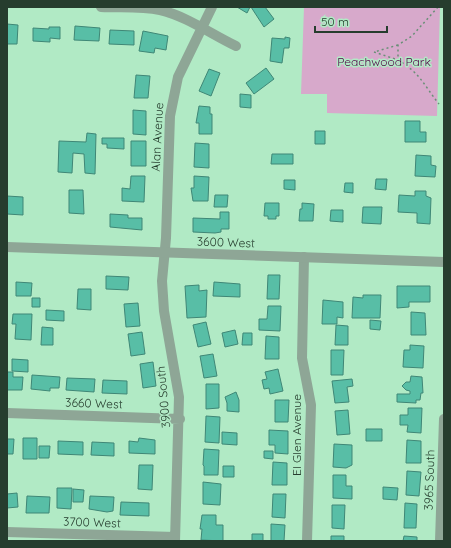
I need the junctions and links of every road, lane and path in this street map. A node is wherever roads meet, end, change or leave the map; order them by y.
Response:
1 (101, 7) edge
2 (212, 7) edge
3 (438, 7) edge
4 (201, 28) junction
5 (398, 45) junction
6 (236, 46) dead end
7 (398, 60) junction
8 (439, 104) dead end
9 (7, 247) edge
10 (164, 253) junction
11 (304, 257) junction
12 (444, 262) edge
13 (7, 413) edge
14 (180, 419) junction
15 (444, 419) edge
16 (7, 532) edge
17 (67, 537) edge
18 (175, 539) edge
19 (307, 541) edge
20 (440, 541) edge

1 - 4 street
2 - 4 street, Alan Avenue
3 - 5 path
4 - 6 street
4 - 10 street, Alan Avenue
5 - 7 path
5 - 7 path
7 - 8 path
9 - 10 street, 3600 West
10 - 11 street, 3600 West
10 - 14 street, 3900 South
11 - 12 street, 3600 West
11 - 19 street, El Glen Avenue
13 - 14 street, 3660 West
14 - 18 street, 3900 South
15 - 20 street, 3965 South
16 - 17 street, 3700 West
17 - 18 street, 3700 West

